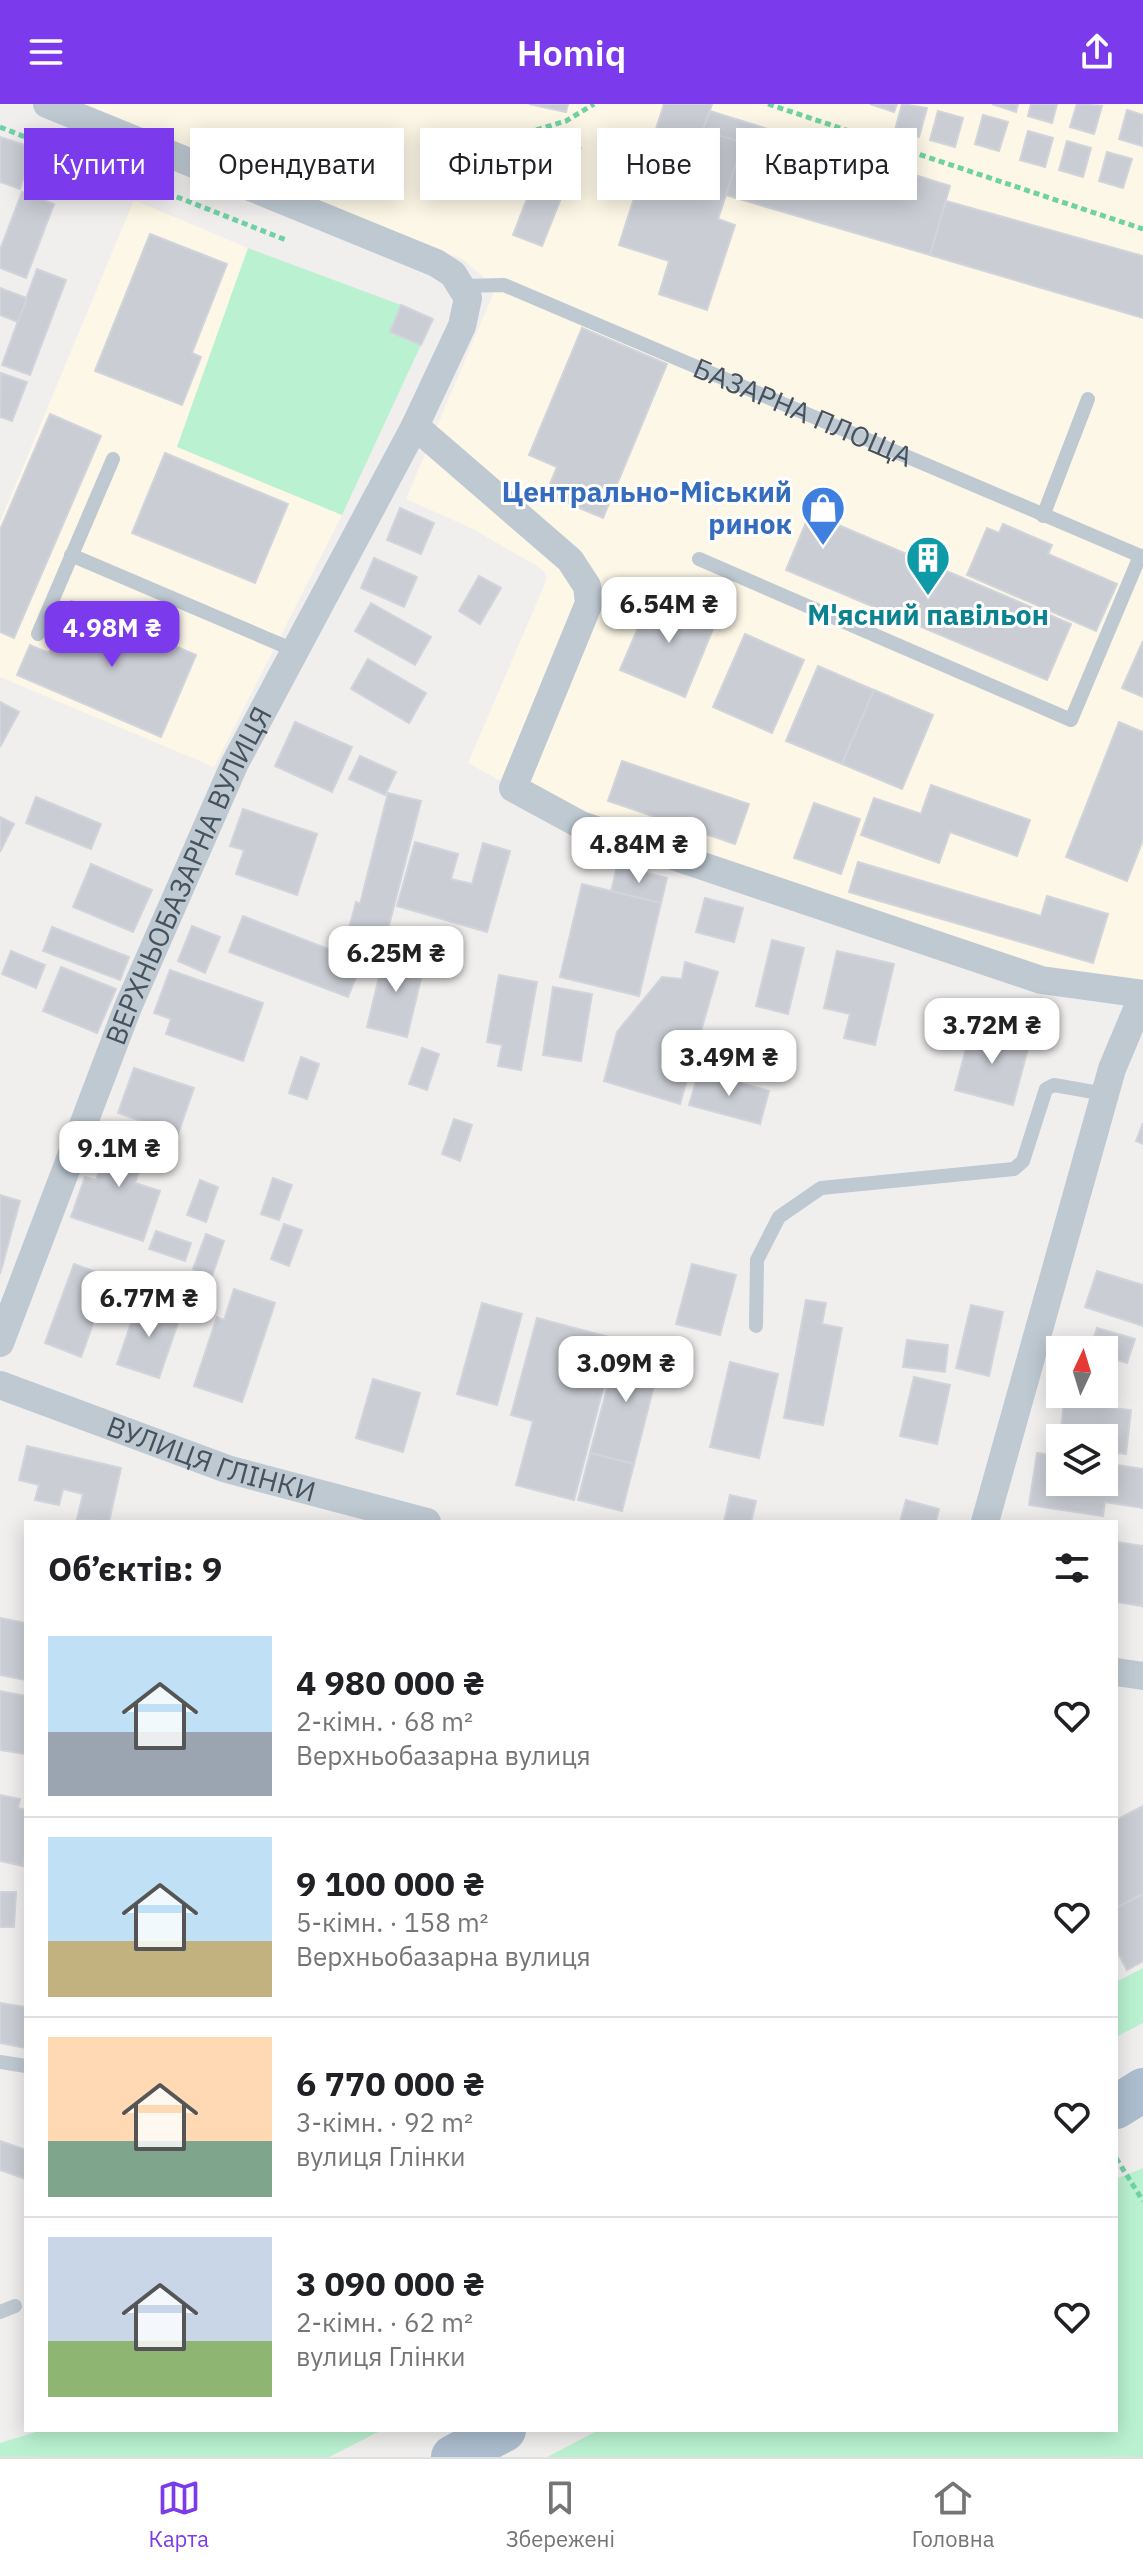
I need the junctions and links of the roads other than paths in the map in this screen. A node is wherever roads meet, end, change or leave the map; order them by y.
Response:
1 (47, 104) edge
2 (461, 286) junction
3 (1088, 399) dead end
4 (415, 426) junction
5 (113, 459) dead end
6 (1043, 516) junction
7 (71, 555) junction
8 (1142, 557) edge
9 (699, 559) dead end
10 (38, 634) dead end
11 (296, 651) junction
12 (1143, 995) edge
13 (1105, 1094) junction
14 (756, 1326) dead end
15 (0, 1343) edge
16 (0, 1385) edge
17 (381, 1516) edge
18 (412, 1520) edge
19 (986, 1520) edge
20 (1118, 1672) edge
21 (1143, 1676) edge
22 (0, 2062) edge
23 (24, 2066) edge
24 (1143, 2090) edge
25 (1118, 2106) edge
26 (15, 2306) dead end
27 (0, 2312) edge
28 (500, 2432) edge
29 (453, 2457) edge

1 - 2 street
2 - 4 street, ВЕРХНЬОБАЗАРНА ВУЛИЦЯ
2 - 6 lane, БАЗАРНА ПЛОЩА
3 - 6 lane
4 - 11 street, ВЕРХНЬОБАЗАРНА ВУЛИЦЯ
4 - 12 street
5 - 7 lane
6 - 8 lane, БАЗАРНА ПЛОЩА
7 - 10 lane
7 - 11 lane
8 - 9 lane
11 - 15 street, ВЕРХНЬОБАЗАРНА ВУЛИЦЯ
12 - 13 street
13 - 14 lane
13 - 19 street
16 - 17 street, ВУЛИЦЯ ГЛІНКИ
17 - 18 street, ВУЛИЦЯ ГЛІНКИ
20 - 21 street
22 - 23 lane
24 - 25 main road
26 - 27 lane
28 - 29 main road

